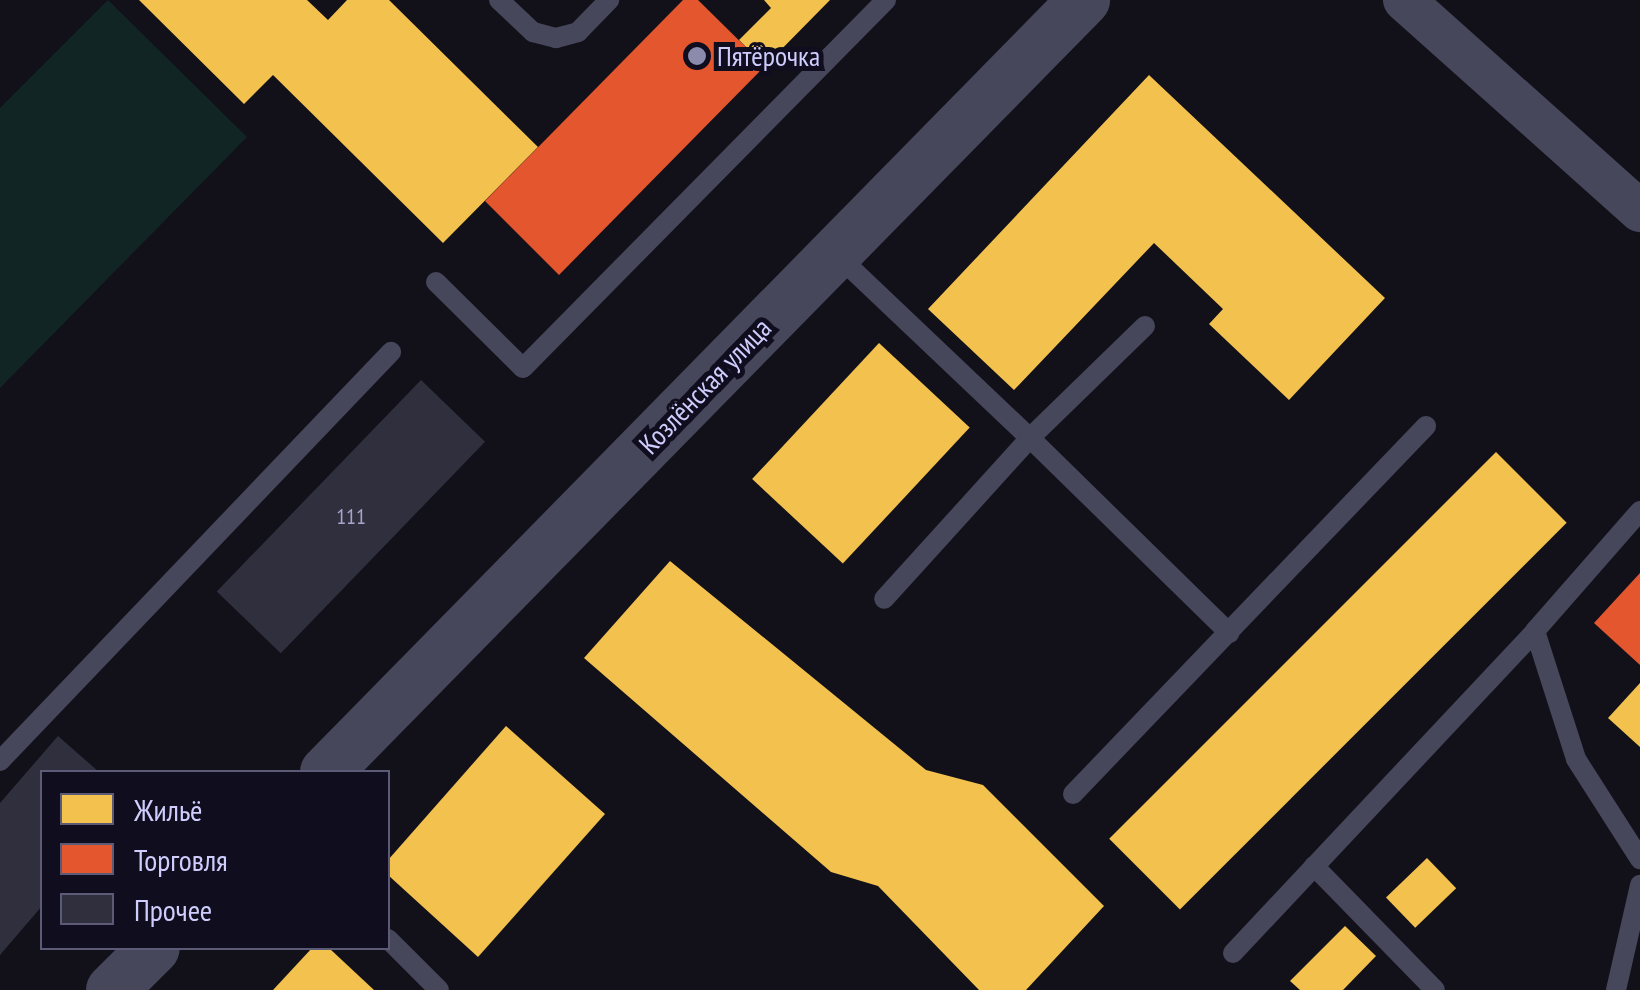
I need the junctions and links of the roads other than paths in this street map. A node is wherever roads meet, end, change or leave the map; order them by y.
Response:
1 (500, 0) edge
2 (609, 0) edge
3 (886, 0) edge
4 (1084, 0) edge
5 (1404, 0) edge
6 (1640, 211) edge
7 (836, 253) junction
8 (436, 282) dead end
9 (1145, 326) dead end
10 (391, 352) dead end
11 (1426, 426) dead end
12 (1030, 438) junction
13 (1640, 511) edge
14 (884, 599) dead end
15 (1535, 630) junction
16 (1229, 633) junction
17 (0, 762) edge
18 (328, 770) edge
19 (1074, 794) dead end
20 (1640, 860) edge
21 (1314, 866) junction
22 (1640, 884) edge
23 (390, 941) edge
24 (152, 950) edge
25 (1233, 953) dead end
26 (112, 990) edge
27 (439, 990) edge
28 (1436, 990) edge
29 (1616, 990) edge

1 - 2 lane
3 - 8 lane
4 - 7 street, Козлёнская улица
5 - 6 street
7 - 12 lane
7 - 18 street, Козлёнская улица
9 - 12 lane
10 - 17 lane
11 - 16 lane
12 - 14 lane
12 - 16 lane
13 - 15 lane
15 - 20 lane
15 - 21 lane
16 - 19 lane
21 - 25 lane
21 - 28 lane
22 - 29 lane
23 - 27 lane
24 - 26 street

